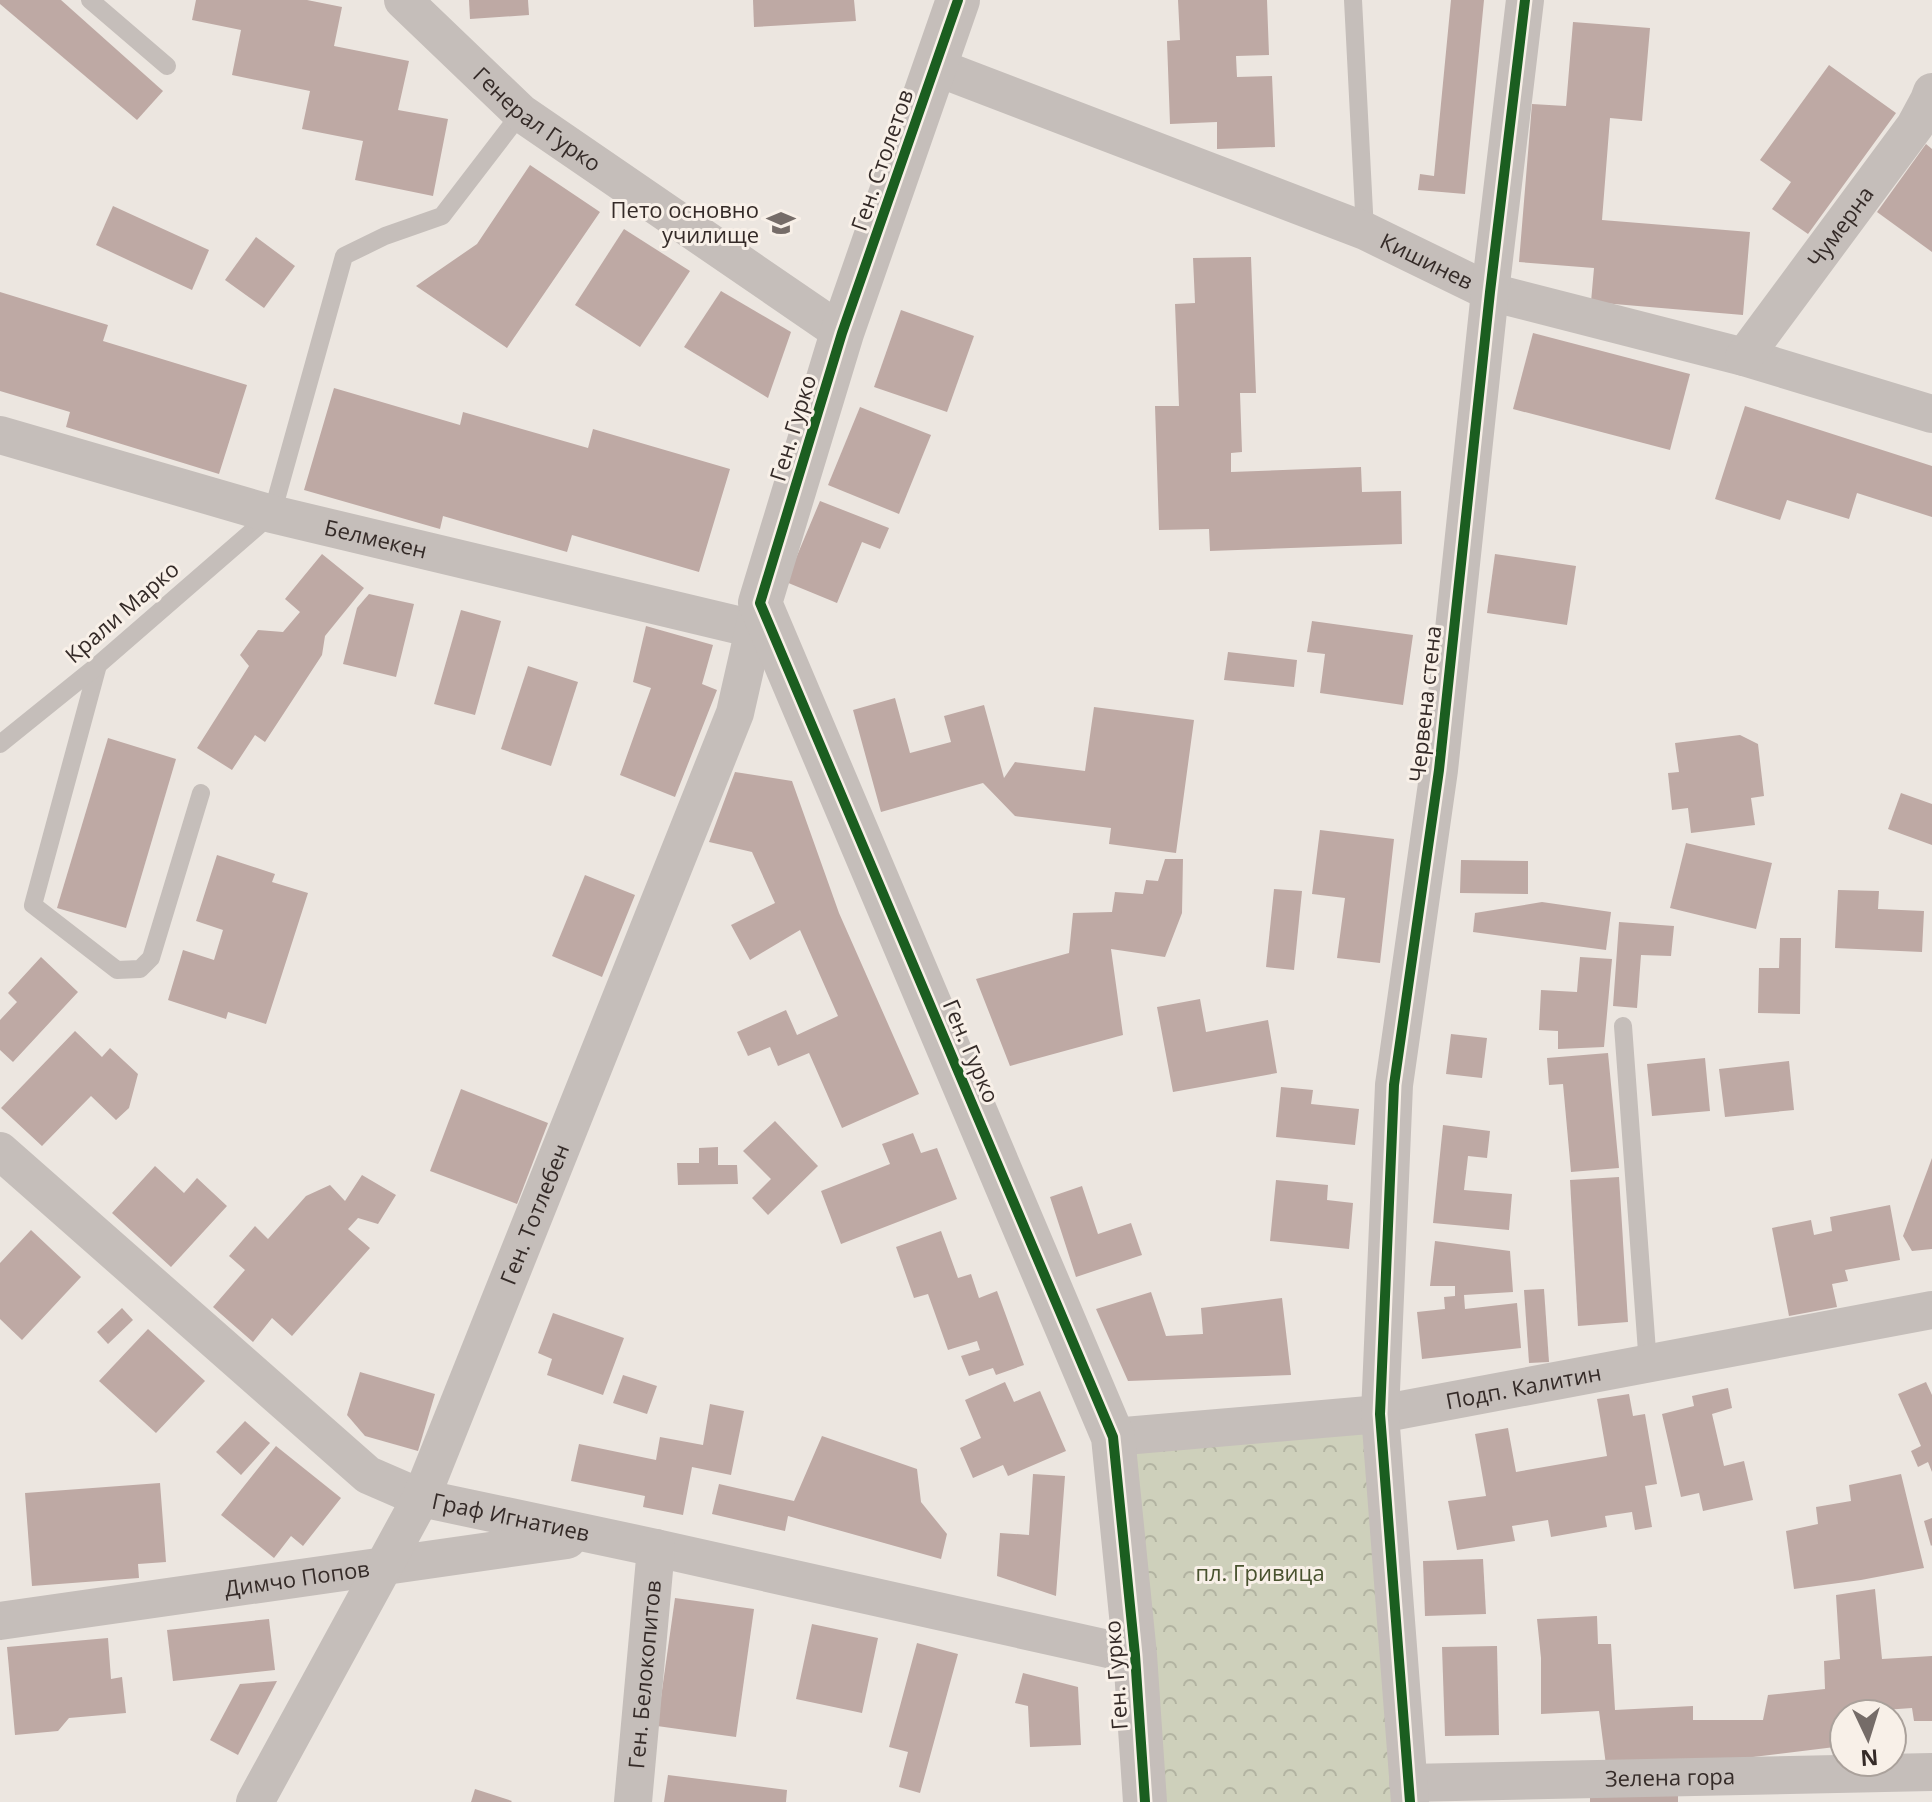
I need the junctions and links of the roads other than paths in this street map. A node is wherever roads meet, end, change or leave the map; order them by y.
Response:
1 (90, 0) edge
2 (403, 0) edge
3 (958, 0) edge
4 (1353, 0) edge
5 (1525, 0) edge
6 (167, 66) dead end
7 (936, 67) junction
8 (1932, 92) edge
9 (521, 113) junction
10 (1365, 231) junction
11 (1490, 292) junction
12 (842, 333) junction
13 (1744, 357) junction
14 (1932, 414) edge
15 (0, 435) edge
16 (272, 514) junction
17 (757, 616) junction
18 (98, 665) junction
19 (0, 744) edge
20 (201, 793) dead end
21 (1623, 1026) dead end
22 (0, 1151) edge
23 (1932, 1310) edge
24 (1648, 1365) junction
25 (1380, 1414) junction
26 (1113, 1437) junction
27 (421, 1498) junction
28 (594, 1536) junction
29 (656, 1548) junction
30 (384, 1566) junction
31 (0, 1621) edge
32 (1135, 1655) junction
33 (1932, 1772) edge
34 (1409, 1792) edge
35 (255, 1802) edge
36 (633, 1802) edge
37 (1145, 1802) edge

1 - 6 lane
2 - 9 street, Генерал Гурко
3 - 7 street, Ген. Столетов
4 - 10 lane
5 - 11 street, Червена стена
7 - 10 street, Кишинев
7 - 12 street, Ген. Столетов
8 - 13 street, Чумерна
9 - 12 street, Генерал Гурко
9 - 16 lane
10 - 11 street, Кишинев
11 - 13 street, Кишинев
11 - 25 street, Червена стена
12 - 17 street, Ген. Гурко
13 - 14 street, Кишинев
15 - 16 street, Белмекен
16 - 17 street, Белмекен
16 - 18 lane, Крали Марко
17 - 26 street, Ген. Гурко
17 - 27 street, Ген. Тотлебен
18 - 19 lane, Крали Марко
18 - 20 lane
21 - 24 lane
22 - 27 street, Граф Игнатиев
23 - 24 street, Подп. Калитин
24 - 25 street, Подп. Калитин
25 - 26 street, Подп. Калитин
25 - 34 street, Червена стена
26 - 32 street, Ген. Гурко
27 - 28 street, Граф Игнатиев
27 - 30 street, Ген. Тотлебен
28 - 29 street, Граф Игнатиев
28 - 30 street, Димчо Попов
29 - 32 street, Граф Игнатиев
29 - 36 street, Ген. Белокопитов
30 - 31 street, Димчо Попов
30 - 35 street, Ген. Тотлебен
32 - 37 street, Ген. Гурко
33 - 34 street, Зелена гора

